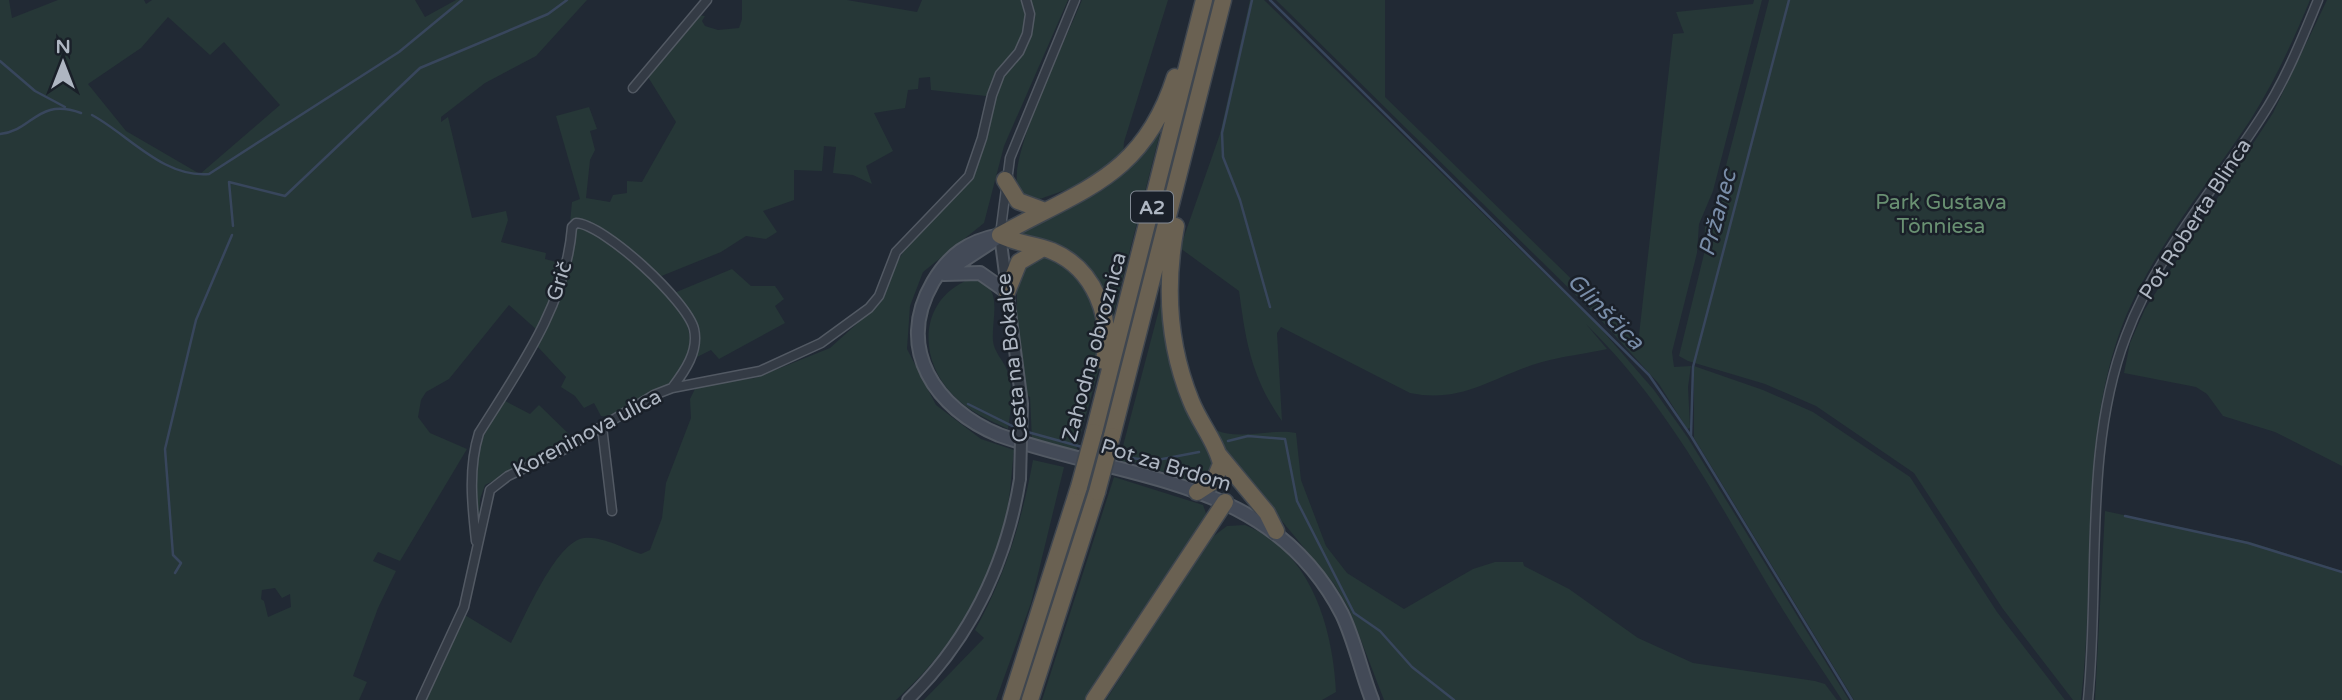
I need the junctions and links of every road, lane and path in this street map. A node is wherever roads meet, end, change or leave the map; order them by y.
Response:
1 (707, 0) edge
2 (1026, 0) edge
3 (1075, 0) edge
4 (1204, 0) edge
5 (1223, 0) edge
6 (2318, 0) edge
7 (1196, 31) junction
8 (633, 88) dead end
9 (1184, 154) junction
10 (1005, 180) junction
11 (1045, 211) junction
12 (1000, 235) junction
13 (1043, 248) junction
14 (938, 277) junction
15 (1007, 292) junction
16 (1107, 383) junction
17 (672, 388) junction
18 (601, 427) junction
19 (1219, 455) junction
20 (1198, 492) junction
21 (1225, 502) junction
22 (612, 512) dead end
23 (1276, 531) junction
24 (477, 548) junction
25 (421, 700) edge
26 (908, 700) edge
27 (1011, 700) edge
28 (1030, 700) edge
29 (1094, 700) edge
30 (1372, 700) edge
31 (2088, 700) edge

1 - 8 street
2 - 17 street, Koreninova ulica
3 - 10 street
4 - 7 highway, Zahodna obvoznica / A2
5 - 9 highway, Zahodna obvoznica / A2
6 - 31 street, Pot Roberta Blinca
7 - 11 highway
7 - 16 highway, Zahodna obvoznica / A2
9 - 19 highway
9 - 28 highway, Zahodna obvoznica / A2, bridge
10 - 11 highway
10 - 12 street
11 - 12 highway
12 - 13 highway
12 - 14 main road
12 - 15 street, Cesta na Bokalce
13 - 15 highway
13 - 16 highway
14 - 15 main road
14 - 20 main road, Pot za Brdom
15 - 26 street, Cesta na Bokalce, bridge
16 - 27 highway, Zahodna obvoznica / A2, bridge
17 - 18 street, Koreninova ulica
17 - 24 street, Grič
18 - 22 street
18 - 24 street, Koreninova ulica
19 - 20 highway
19 - 23 highway
20 - 21 main road, Pot za Brdom
21 - 23 main road, Pot za Brdom
21 - 29 highway
23 - 30 main road, Pot za Brdom
24 - 25 street, Koreninova ulica

